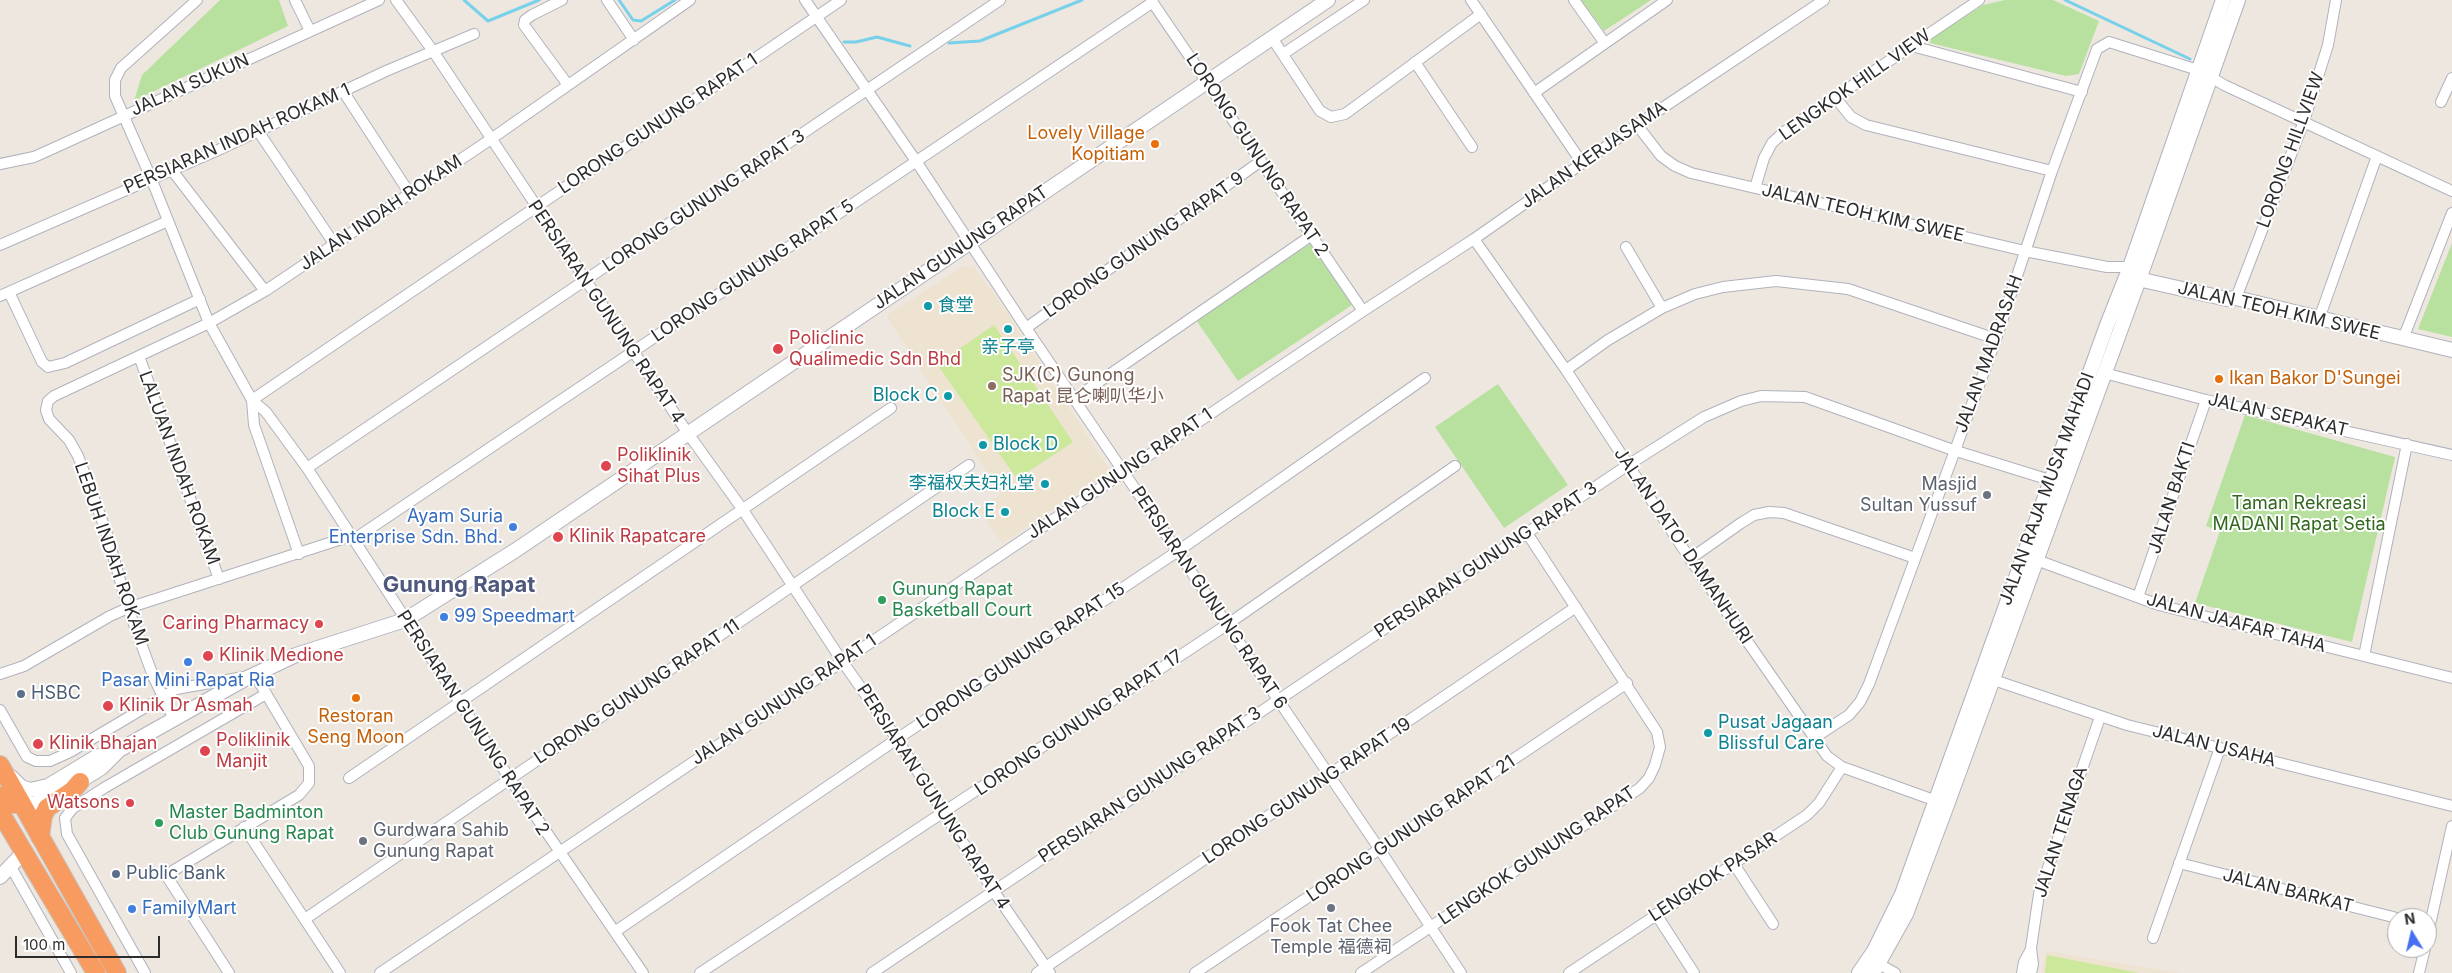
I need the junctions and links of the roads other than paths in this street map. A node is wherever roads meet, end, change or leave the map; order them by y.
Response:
1 (198, 0) edge
2 (295, 0) edge
3 (379, 0) edge
4 (396, 0) edge
5 (562, 0) edge
6 (607, 0) edge
7 (690, 0) edge
8 (805, 0) edge
9 (841, 0) edge
10 (1000, 0) edge
11 (1328, 0) edge
12 (1364, 0) edge
13 (1471, 0) edge
14 (1574, 0) edge
15 (1667, 0) edge
16 (1824, 0) edge
17 (1979, 0) edge
18 (2223, 0) edge
19 (2238, 0) edge
20 (2336, 0) edge
21 (1152, 1) edge
22 (1481, 14) junction
23 (816, 17) junction
24 (310, 31) junction
25 (474, 34) dead end
26 (1272, 38) junction
27 (634, 40) junction
28 (1604, 42) junction
29 (1912, 46) junction
30 (433, 51) junction
31 (1283, 54) junction
32 (1415, 62) junction
33 (2204, 74) junction
34 (2452, 78) edge
35 (1207, 81) junction
36 (568, 85) junction
37 (867, 89) junction
38 (343, 91) junction
39 (2082, 92) junction
40 (1534, 93) junction
41 (1834, 96) junction
42 (2441, 102) dead end
43 (122, 116) junction
44 (2304, 121) junction
45 (1637, 125) junction
46 (258, 131) junction
47 (491, 139) junction
48 (1472, 147) dead end
49 (2377, 156) junction
50 (916, 161) junction
51 (1261, 161) junction
52 (1582, 163) junction
53 (0, 164) edge
54 (171, 169) junction
55 (2052, 171) junction
56 (151, 178) junction
57 (1755, 188) junction
58 (2452, 191) edge
59 (410, 194) junction
60 (536, 207) junction
61 (2452, 213) edge
62 (168, 220) junction
63 (1312, 235) junction
64 (1474, 239) junction
65 (970, 242) junction
66 (0, 245) edge
67 (335, 245) junction
68 (1626, 247) dead end
69 (2025, 251) junction
70 (2134, 273) junction
71 (587, 281) junction
72 (265, 291) junction
73 (4, 294) edge
74 (2236, 298) junction
75 (200, 299) junction
76 (1662, 308) junction
77 (1363, 311) junction
78 (2319, 319) junction
79 (209, 323) junction
80 (1026, 328) junction
81 (2403, 338) junction
82 (1996, 339) junction
83 (2452, 350) edge
84 (634, 351) junction
85 (139, 356) junction
86 (1566, 370) junction
87 (2104, 373) junction
88 (1425, 378) dead end
89 (54, 396) joint
90 (1074, 398) junction
91 (252, 400) junction
92 (2206, 400) junction
93 (891, 408) dead end
94 (687, 432) junction
95 (2408, 444) junction
96 (1954, 450) junction
97 (2452, 455) edge
98 (969, 465) dead end
99 (1628, 465) junction
100 (1455, 466) dead end
101 (307, 468) junction
102 (1124, 472) junction
103 (2050, 480) junction
104 (743, 510) junction
105 (1527, 533) junction
106 (352, 538) junction
107 (1178, 551) junction
108 (299, 554) junction
109 (2029, 557) junction
110 (1915, 558) junction
111 (1690, 559) junction
112 (219, 579) junction
113 (792, 586) junction
114 (2138, 597) junction
115 (1576, 607) junction
116 (128, 608) junction
117 (406, 620) junction
118 (1228, 624) junction
119 (2364, 656) junction
120 (842, 661) junction
121 (0, 674) edge
122 (255, 675) junction
123 (1986, 678) junction
124 (2452, 678) edge
125 (1627, 683) junction
126 (266, 694) junction
127 (162, 696) junction
128 (1278, 699) junction
129 (461, 702) junction
130 (0, 710) edge
131 (2100, 717) junction
132 (174, 719) junction
133 (1814, 738) junction
134 (896, 739) junction
135 (2220, 748) junction
136 (121, 749) junction
137 (0, 764) edge
138 (1842, 767) junction
139 (1329, 776) junction
140 (349, 778) dead end
141 (0, 779) edge
142 (510, 779) junction
143 (80, 782) junction
144 (0, 796) edge
145 (1941, 803) junction
146 (21, 804) junction
147 (2452, 806) edge
148 (0, 812) edge
149 (944, 812) junction
150 (2452, 826) edge
151 (244, 827) junction
152 (40, 837) junction
153 (1380, 850) junction
154 (24, 852) junction
155 (559, 853) junction
156 (2179, 863) junction
157 (1734, 864) junction
158 (11, 867) junction
159 (0, 877) edge
160 (993, 890) junction
161 (2432, 908) edge
162 (1656, 914) junction
163 (2387, 915) edge
164 (305, 920) junction
165 (1773, 924) dead end
166 (1430, 928) junction
167 (616, 931) junction
168 (2153, 938) dead end
169 (2031, 948) junction
170 (2423, 958) edge
171 (1876, 968) edge
172 (1048, 970) edge
173 (1576, 971) edge
174 (71, 973) edge
175 (96, 973) edge
176 (117, 973) edge
177 (145, 973) edge
178 (229, 973) edge
179 (340, 973) edge
180 (380, 973) edge
181 (643, 973) edge
182 (700, 973) edge
183 (872, 973) edge
184 (1037, 973) edge
185 (1195, 973) edge
186 (1361, 973) edge
187 (1461, 973) edge
188 (1694, 973) edge
189 (1859, 973) edge
190 (1895, 973) edge
191 (2022, 973) edge
192 (2032, 973) edge
193 (2419, 973) edge

1 - 43 street, PERSIARAN GUNUNG RAPAT 2
2 - 24 street
3 - 24 street, JALAN SUKUN
4 - 30 street, PERSIARAN GUNUNG RAPAT 4
5 - 36 street
6 - 27 street
7 - 27 street, JALAN INDAH ROKAM
8 - 23 street, PERSIARAN GUNUNG RAPAT 6
9 - 23 street, LORONG GUNUNG RAPAT 1
10 - 37 street, LORONG GUNUNG RAPAT 3
11 - 26 street, JALAN GUNUNG RAPAT
12 - 31 street
13 - 22 street
14 - 28 street
15 - 28 street
16 - 45 street, JALAN KERJASAMA
17 - 29 street, LENGKOK HILL VIEW
18 - 33 street, JALAN RAJA MUSA MAHADI
19 - 33 street, JALAN RAJA MUSA MAHADI
20 - 44 street, LORONG HILLVIEW
21 - 35 street, LORONG GUNUNG RAPAT 2
21 - 50 street, LORONG GUNUNG RAPAT 5
22 - 32 street
22 - 40 street
23 - 37 street, PERSIARAN GUNUNG RAPAT 6
23 - 60 street, LORONG GUNUNG RAPAT 1
24 - 43 street, JALAN SUKUN
25 - 30 street, PERSIARAN INDAH ROKAM 1
26 - 31 street
26 - 35 street, JALAN GUNUNG RAPAT
27 - 36 street, JALAN INDAH ROKAM
28 - 40 street
29 - 39 street
29 - 41 street, LENGKOK HILL VIEW
30 - 38 street, PERSIARAN INDAH ROKAM 1
30 - 47 street, PERSIARAN GUNUNG RAPAT 4
31 - 32 street
32 - 48 street
33 - 39 street, JALAN MADRASAH
33 - 44 street, JALAN MADRASAH
33 - 70 street, JALAN RAJA MUSA MAHADI
34 - 42 street
35 - 51 street, LORONG GUNUNG RAPAT 2
35 - 65 street, JALAN GUNUNG RAPAT
36 - 47 street, JALAN INDAH ROKAM
37 - 50 street, PERSIARAN GUNUNG RAPAT 6
37 - 71 street, LORONG GUNUNG RAPAT 3
38 - 46 street, PERSIARAN INDAH ROKAM 1
38 - 59 street
39 - 55 street, JALAN MADRASAH
40 - 52 street
41 - 55 street
41 - 57 street, LENGKOK HILL VIEW
43 - 53 street, JALAN SUKUN
43 - 56 street, PERSIARAN GUNUNG RAPAT 2
44 - 49 street, JALAN MADRASAH
44 - 74 street, LORONG HILLVIEW
45 - 52 street, JALAN KERJASAMA
45 - 57 street, JALAN TEOH KIM SWEE
46 - 54 street, PERSIARAN INDAH ROKAM 1
46 - 67 street
47 - 59 street, JALAN INDAH ROKAM
47 - 60 street, PERSIARAN GUNUNG RAPAT 4
49 - 58 street, JALAN MADRASAH
49 - 78 street
50 - 65 street, PERSIARAN GUNUNG RAPAT 6
50 - 84 street, LORONG GUNUNG RAPAT 5
51 - 63 street, LORONG GUNUNG RAPAT 2
51 - 80 street, LORONG GUNUNG RAPAT 9
52 - 64 street, JALAN KERJASAMA
54 - 56 street, PERSIARAN INDAH ROKAM 1
54 - 72 street
55 - 69 street, JALAN MADRASAH
56 - 62 street, PERSIARAN GUNUNG RAPAT 2
56 - 66 street, PERSIARAN INDAH ROKAM 1
57 - 69 street, JALAN TEOH KIM SWEE
59 - 67 street, JALAN INDAH ROKAM
60 - 71 street, PERSIARAN GUNUNG RAPAT 4
60 - 91 street, LORONG GUNUNG RAPAT 1
61 - 81 street
62 - 73 street
62 - 75 street, PERSIARAN GUNUNG RAPAT 2
63 - 77 street, LORONG GUNUNG RAPAT 2
63 - 90 street
64 - 77 street, JALAN KERJASAMA
64 - 86 street, JALAN DATO' DAMANHURI
65 - 80 street, PERSIARAN GUNUNG RAPAT 6
65 - 94 street, JALAN GUNUNG RAPAT
67 - 72 street, JALAN INDAH ROKAM
68 - 76 street
69 - 70 street, JALAN TEOH KIM SWEE
69 - 82 street, JALAN MADRASAH
70 - 74 street, JALAN TEOH KIM SWEE
70 - 87 street, JALAN RAJA MUSA MAHADI
70 - 103 street, JALAN RAJA MUSA MAHADI
71 - 84 street, PERSIARAN GUNUNG RAPAT 4
71 - 101 street, LORONG GUNUNG RAPAT 3
72 - 79 street, JALAN INDAH ROKAM
73 - 75 street
74 - 78 street, JALAN TEOH KIM SWEE
75 - 79 street, PERSIARAN GUNUNG RAPAT 2
76 - 82 street
76 - 86 street
77 - 102 street, JALAN GUNUNG RAPAT 1
78 - 81 street, JALAN TEOH KIM SWEE
79 - 85 street, JALAN INDAH ROKAM
79 - 91 street, PERSIARAN GUNUNG RAPAT 2
80 - 90 street, PERSIARAN GUNUNG RAPAT 6
81 - 83 street, JALAN TEOH KIM SWEE
82 - 96 street, JALAN MADRASAH
84 - 94 street, PERSIARAN GUNUNG RAPAT 4
84 - 106 street, LORONG GUNUNG RAPAT 5
85 - 89 street, JALAN INDAH ROKAM
85 - 112 street, LALUAN INDAH ROKAM
86 - 99 street, JALAN DATO' DAMANHURI
87 - 92 street, JALAN SEPAKAT
87 - 109 street, JALAN RAJA MUSA MAHADI
88 - 107 street, LORONG GUNUNG RAPAT 15
89 - 116 street, LEBUH INDAH ROKAM
90 - 102 street, PERSIARAN GUNUNG RAPAT 6
91 - 101 street, PERSIARAN GUNUNG RAPAT 2
91 - 108 street, PERSIARAN GUNUNG RAPAT 2
92 - 95 street, JALAN SEPAKAT
92 - 114 street, JALAN BAKTI
93 - 104 street
94 - 104 street, PERSIARAN GUNUNG RAPAT 4
94 - 117 street, JALAN GUNUNG RAPAT
95 - 97 street, JALAN SEPAKAT
95 - 119 street
96 - 99 street, PERSIARAN GUNUNG RAPAT 3
96 - 103 street, PERSIARAN GUNUNG RAPAT 3
96 - 110 street, JALAN MADRASAH
98 - 113 street, LORONG GUNUNG RAPAT 11
99 - 105 street, PERSIARAN GUNUNG RAPAT 3
99 - 111 street, JALAN DATO' DAMANHURI
100 - 118 street, LORONG GUNUNG RAPAT 17
101 - 106 street, PERSIARAN GUNUNG RAPAT 2
102 - 107 street, PERSIARAN GUNUNG RAPAT 6
102 - 120 street, JALAN GUNUNG RAPAT 1
103 - 109 street, JALAN RAJA MUSA MAHADI
104 - 113 street, PERSIARAN GUNUNG RAPAT 4
104 - 129 street
105 - 115 street, LENGKOK GUNUNG RAPAT
105 - 128 street, PERSIARAN GUNUNG RAPAT 3
106 - 108 street, LORONG GUNUNG RAPAT 5
106 - 117 street, PERSIARAN GUNUNG RAPAT 2
107 - 118 street, PERSIARAN GUNUNG RAPAT 6
107 - 134 street, LORONG GUNUNG RAPAT 15
108 - 112 street
109 - 114 street, JALAN JAAFAR TAHA
109 - 123 street, JALAN RAJA MUSA MAHADI
110 - 111 street
110 - 133 street, JALAN MADRASAH
111 - 133 street, JALAN DATO' DAMANHURI
112 - 116 street
113 - 120 street, PERSIARAN GUNUNG RAPAT 4
113 - 142 street, LORONG GUNUNG RAPAT 11
114 - 119 street, JALAN JAAFAR TAHA
115 - 125 street, LENGKOK GUNUNG RAPAT
115 - 139 street, LORONG GUNUNG RAPAT 19
116 - 121 street
116 - 127 street, LEBUH INDAH ROKAM
117 - 122 street, JALAN GUNUNG RAPAT
117 - 129 street, PERSIARAN GUNUNG RAPAT 2
118 - 128 street, PERSIARAN GUNUNG RAPAT 6
118 - 149 street, LORONG GUNUNG RAPAT 17
119 - 124 street, JALAN JAAFAR TAHA
120 - 134 street, PERSIARAN GUNUNG RAPAT 4
120 - 155 street, JALAN GUNUNG RAPAT 1
122 - 126 street
122 - 127 street
122 - 132 street, JALAN GUNUNG RAPAT
123 - 131 street, JALAN USAHA
123 - 145 street, JALAN RAJA MUSA MAHADI
125 - 153 street, LORONG GUNUNG RAPAT 21
125 - 166 street, LENGKOK GUNUNG RAPAT
126 - 151 street
126 - 177 street
127 - 130 street
127 - 132 street, LEBUH INDAH ROKAM
128 - 139 street, PERSIARAN GUNUNG RAPAT 6
128 - 160 street, PERSIARAN GUNUNG RAPAT 3
129 - 140 street
129 - 142 street, PERSIARAN GUNUNG RAPAT 2
131 - 135 street, JALAN USAHA
131 - 169 street, JALAN TENAGA
132 - 136 street, JALAN GUNUNG RAPAT
133 - 138 street, JALAN DATO' DAMANHURI
134 - 149 street, PERSIARAN GUNUNG RAPAT 4
134 - 167 street, LORONG GUNUNG RAPAT 15
135 - 147 street, JALAN USAHA
135 - 156 street
136 - 137 street, JALAN GUNUNG RAPAT
136 - 143 street, JALAN GUNUNG RAPAT
137 - 146 highway
138 - 145 street, JALAN DATO' DAMANHURI
138 - 157 street, LENGKOK PASAR
139 - 153 street, PERSIARAN GUNUNG RAPAT 6
139 - 172 street, LORONG GUNUNG RAPAT 19
141 - 146 highway
142 - 155 street, PERSIARAN GUNUNG RAPAT 2
142 - 164 street, LORONG GUNUNG RAPAT 11
143 - 146 street, JALAN GUNUNG RAPAT
143 - 152 highway
144 - 146 highway
145 - 171 street, JALAN RAJA MUSA MAHADI
145 - 189 street, JALAN RAJA MUSA MAHADI
146 - 152 highway
148 - 154 highway
149 - 160 street, PERSIARAN GUNUNG RAPAT 4
149 - 182 street, LORONG GUNUNG RAPAT 17
150 - 161 street
151 - 164 street
151 - 178 street
152 - 176 highway
153 - 166 street, PERSIARAN GUNUNG RAPAT 6
153 - 185 street, LORONG GUNUNG RAPAT 21
154 - 158 street
154 - 175 highway
155 - 167 street, PERSIARAN GUNUNG RAPAT 2
155 - 180 street, JALAN GUNUNG RAPAT 1
156 - 163 street, JALAN BARKAT
156 - 168 street
157 - 162 street, LENGKOK PASAR
157 - 165 street
158 - 159 street
158 - 174 street
160 - 172 street, PERSIARAN GUNUNG RAPAT 4
160 - 183 street, PERSIARAN GUNUNG RAPAT 3
162 - 173 street, LENGKOK PASAR
162 - 188 street
164 - 179 street
166 - 186 street, LENGKOK GUNUNG RAPAT
166 - 187 street, PERSIARAN GUNUNG RAPAT 6
167 - 181 street, PERSIARAN GUNUNG RAPAT 2
169 - 191 street, JALAN TENAGA
169 - 192 street, JALAN TENAGA
170 - 193 street
171 - 190 street
172 - 184 street, LORONG GUNUNG RAPAT 19

